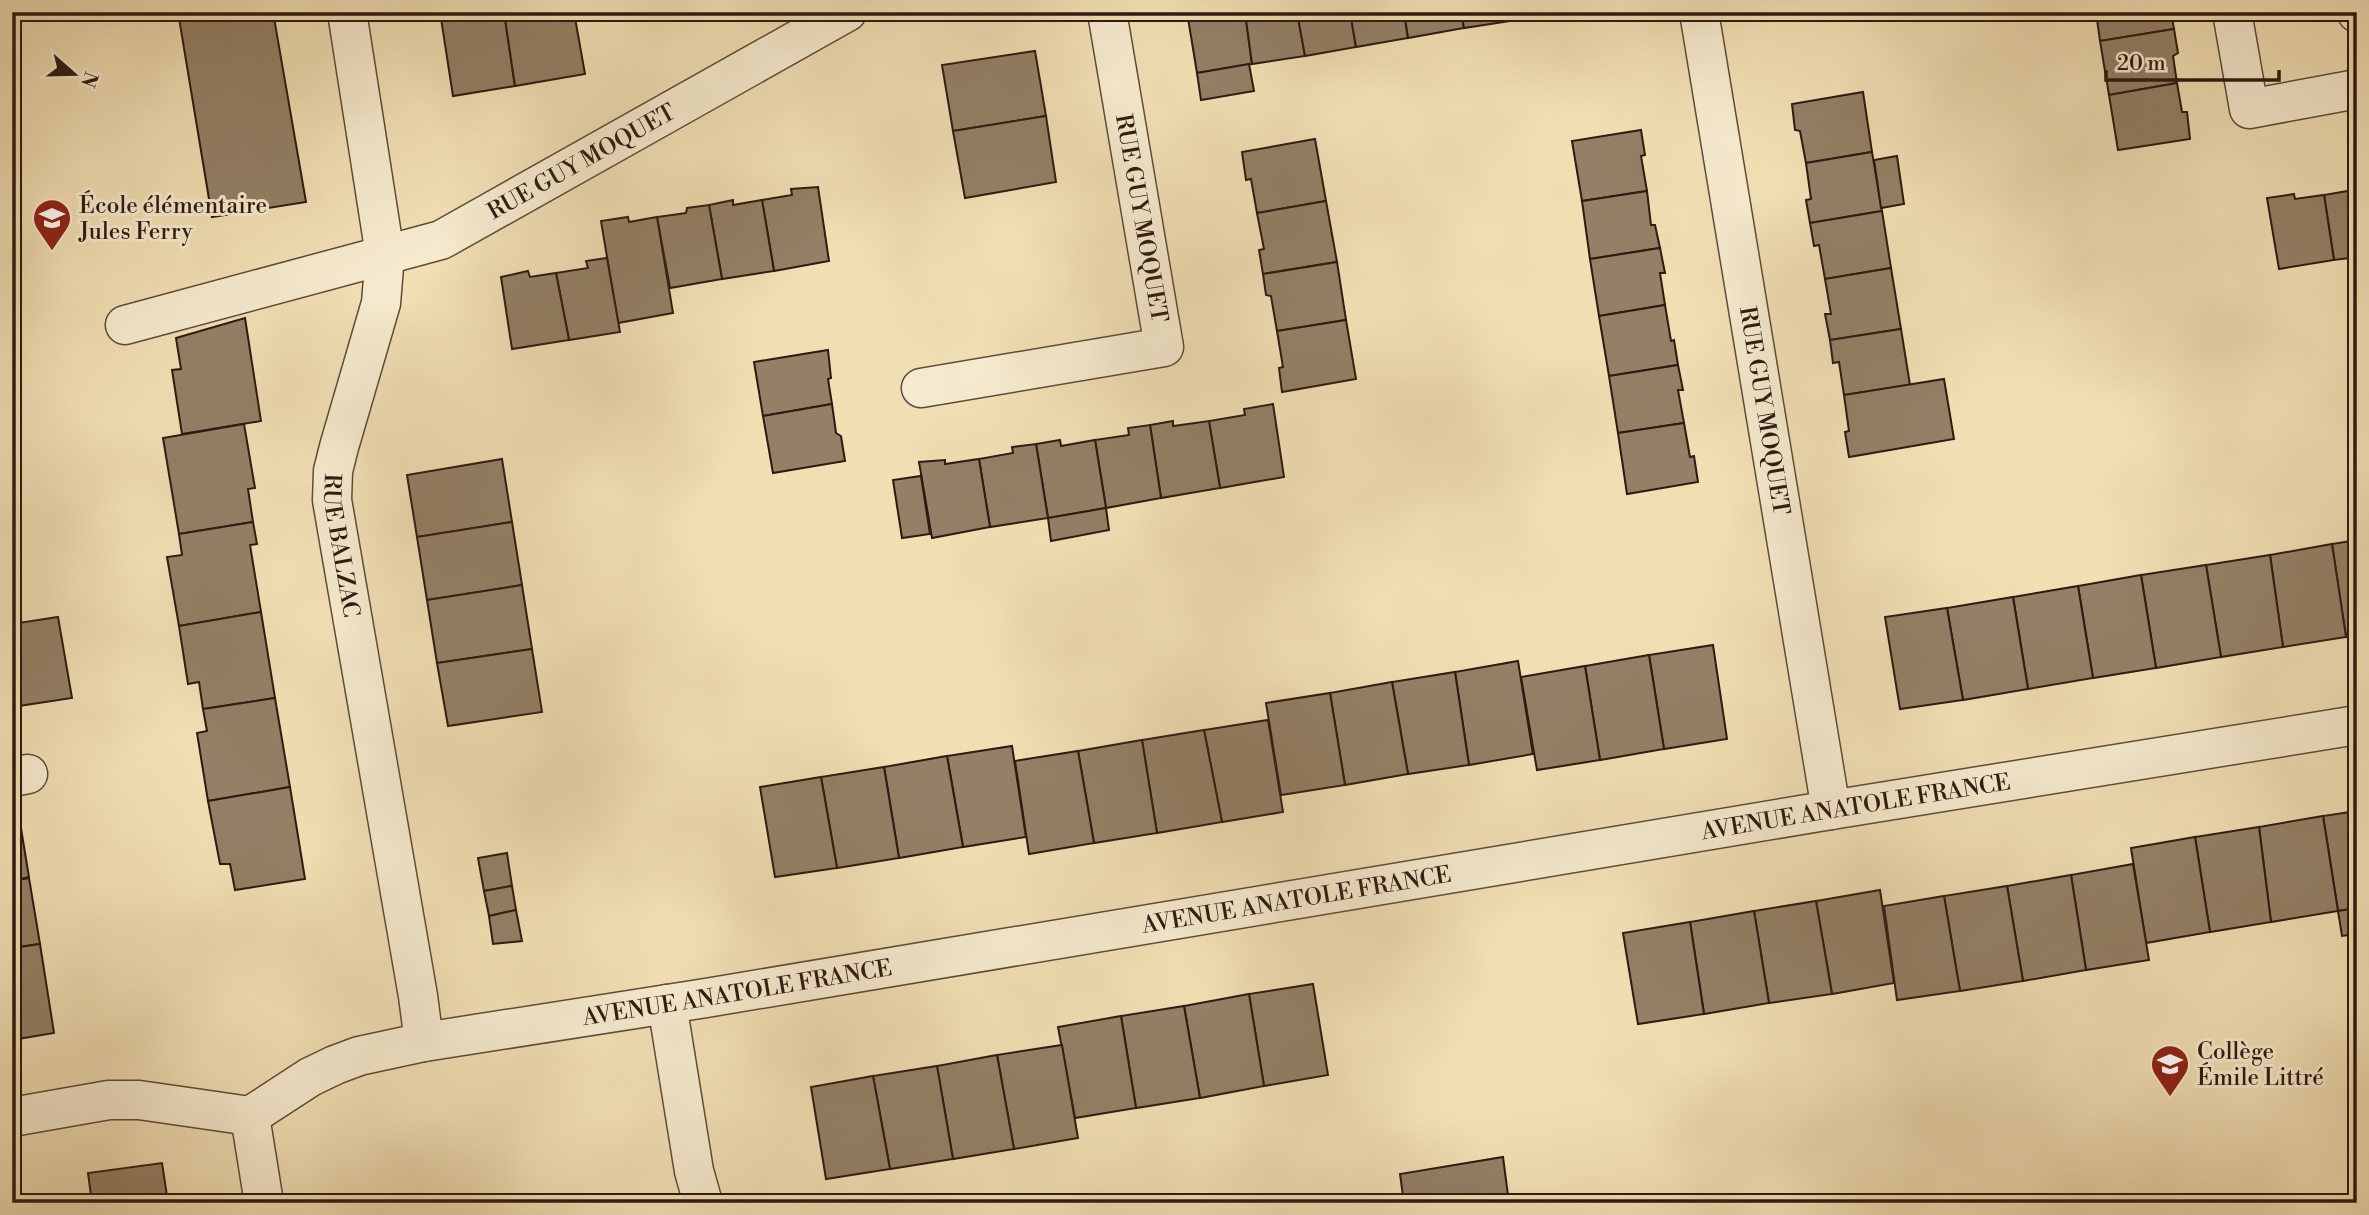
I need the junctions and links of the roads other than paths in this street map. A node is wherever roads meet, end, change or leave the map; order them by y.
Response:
1 (347, 12) edge
2 (847, 12) edge
3 (1107, 12) edge
4 (1699, 12) edge
5 (2232, 12) edge
6 (2357, 89) edge
7 (385, 255) junction
8 (125, 325) dead end
9 (921, 388) dead end
10 (2357, 725) edge
11 (1831, 810) junction
12 (667, 1004) junction
13 (424, 1042) junction
14 (250, 1116) junction
15 (12, 1117) edge
16 (264, 1203) edge
17 (704, 1203) edge

1 - 7 street, RUE BALZAC
2 - 7 street, RUE GUY MOQUET
3 - 9 street, RUE GUY MOQUET
4 - 11 street, RUE GUY MOQUET
5 - 6 street
7 - 8 street, RUE GUY MOQUET
7 - 13 street, RUE BALZAC
10 - 11 street, AVENUE ANATOLE FRANCE
11 - 12 street, AVENUE ANATOLE FRANCE
12 - 13 street, AVENUE ANATOLE FRANCE
12 - 17 street
13 - 14 street, AVENUE ANATOLE FRANCE
14 - 15 street
14 - 16 street

